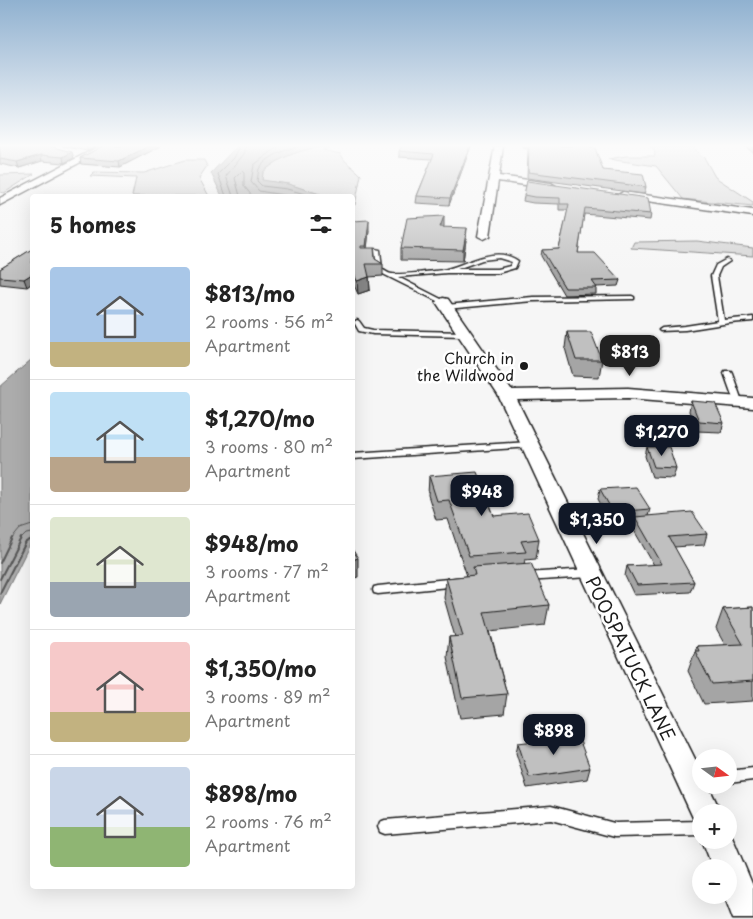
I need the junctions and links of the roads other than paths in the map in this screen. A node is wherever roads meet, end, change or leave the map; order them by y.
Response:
1 (25, 189) edge
2 (492, 189) edge
3 (609, 194) edge
4 (0, 202) edge
5 (753, 213) edge
6 (484, 236) dead end
7 (376, 250) edge
8 (727, 261) dead end
9 (447, 271) junction
10 (391, 276) junction
11 (632, 298) dead end
12 (445, 304) junction
13 (753, 319) edge
14 (722, 321) junction
15 (357, 322) dead end
16 (662, 330) dead end
17 (465, 334) junction
18 (728, 373) dead end
19 (506, 395) junction
20 (745, 402) edge
21 (529, 445) junction
22 (355, 456) edge
23 (590, 573) junction
24 (511, 578) edge
25 (472, 581) edge
26 (378, 590) dead end
27 (692, 773) edge
28 (753, 774) edge
29 (738, 776) edge
30 (385, 827) dead end
31 (692, 828) edge
32 (722, 849) edge
33 (750, 919) edge

1 - 4 street
2 - 6 street
3 - 5 street
7 - 10 lane, POOSPATUCK LANE
8 - 14 lane
9 - 9 lane
9 - 10 lane
10 - 12 lane, POOSPATUCK LANE
11 - 12 lane
12 - 17 street, POOSPATUCK LANE
13 - 14 lane
14 - 16 lane
15 - 17 lane
17 - 19 street, POOSPATUCK LANE
18 - 20 lane
19 - 20 street
19 - 21 street, POOSPATUCK LANE
21 - 22 lane
21 - 23 street, POOSPATUCK LANE
23 - 24 lane
23 - 27 street, POOSPATUCK LANE
25 - 26 lane
28 - 29 lane
30 - 31 lane
32 - 33 street

